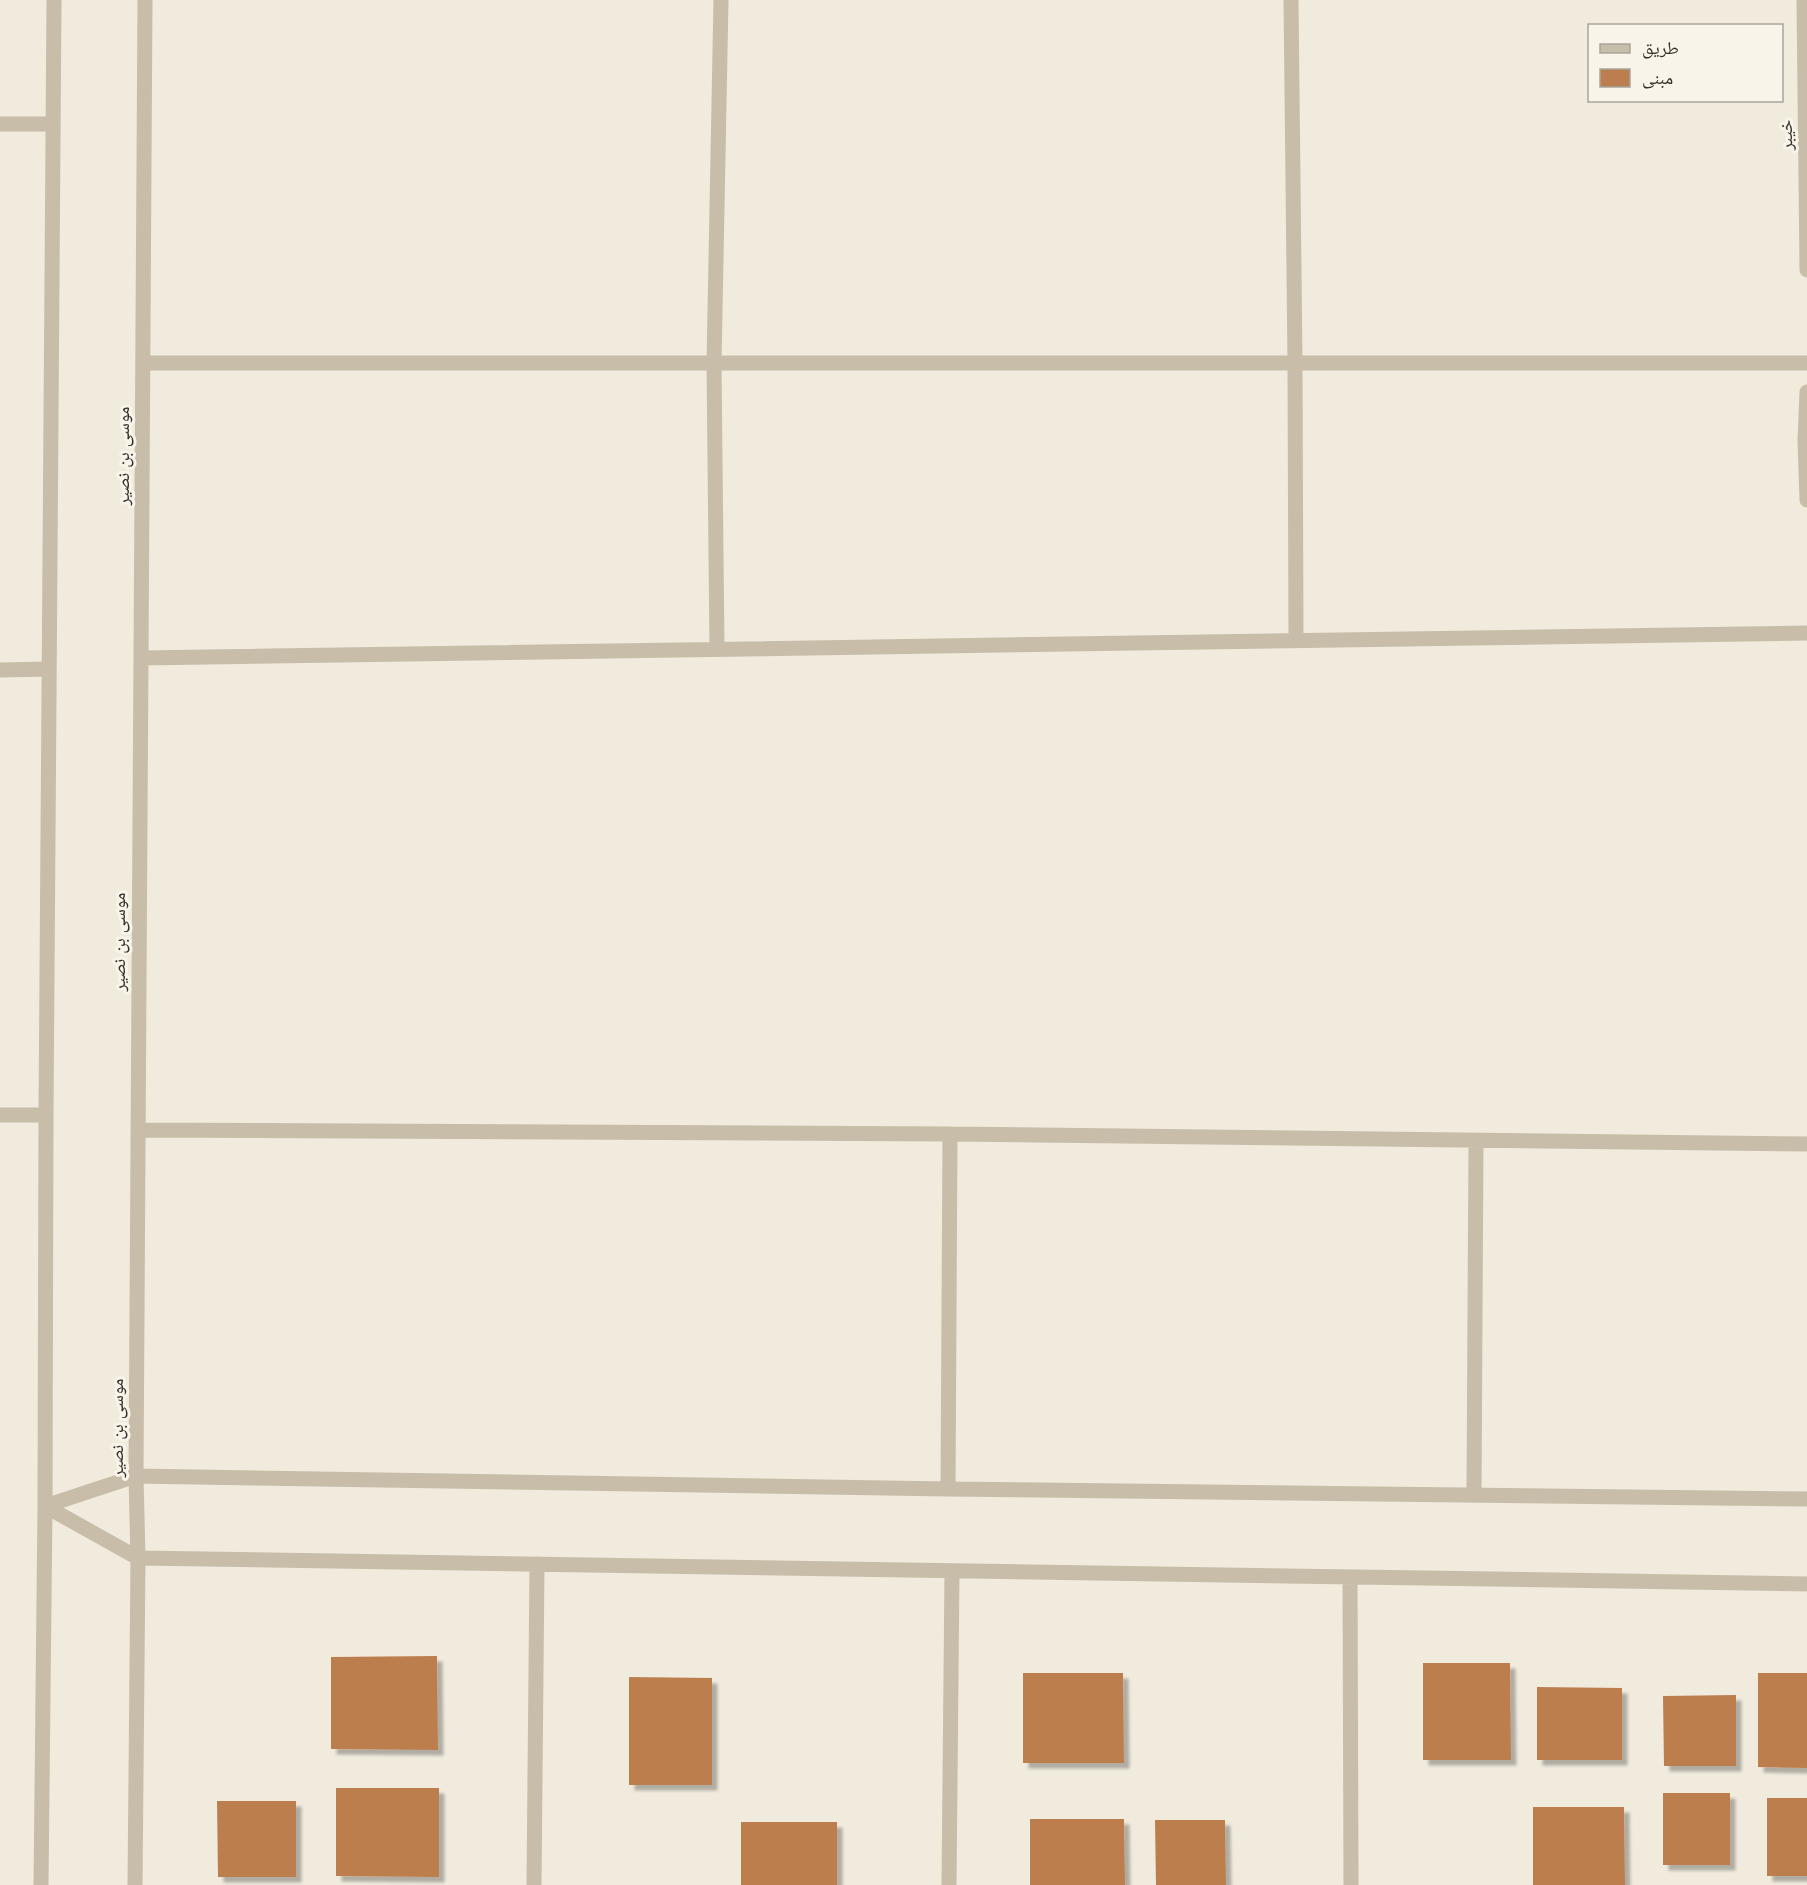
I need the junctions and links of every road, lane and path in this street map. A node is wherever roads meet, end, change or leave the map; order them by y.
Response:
1 (54, 0) edge
2 (145, 0) edge
3 (721, 0) edge
4 (1291, 0) edge
5 (1804, 0) edge
6 (0, 124) edge
7 (53, 124) junction
8 (1807, 270) edge
9 (143, 363) junction
10 (714, 363) junction
11 (1295, 363) junction
12 (1807, 363) edge
13 (1807, 392) edge
14 (1807, 440) edge
15 (1807, 500) edge
16 (1807, 633) edge
17 (1296, 640) junction
18 (717, 649) junction
19 (141, 658) junction
20 (49, 669) junction
21 (0, 670) edge
22 (0, 1115) edge
23 (46, 1115) junction
24 (138, 1130) junction
25 (950, 1134) junction
26 (1476, 1142) junction
27 (1807, 1144) edge
28 (136, 1476) junction
29 (948, 1489) junction
30 (1474, 1494) junction
31 (1807, 1499) edge
32 (45, 1506) junction
33 (138, 1558) junction
34 (537, 1564) junction
35 (952, 1571) junction
36 (1350, 1577) junction
37 (1807, 1584) edge
38 (41, 1885) edge
39 (135, 1885) edge
40 (534, 1885) edge
41 (949, 1885) edge
42 (1351, 1885) edge

1 - 7 street
2 - 9 street, موسى بن نصير
3 - 10 street
4 - 11 street
5 - 8 street, خيبر
6 - 7 street
7 - 20 street
9 - 10 street
9 - 19 street, موسى بن نصير
10 - 11 street
10 - 18 street
11 - 12 street
11 - 17 street
13 - 14 street
14 - 15 street
16 - 17 street
17 - 18 street
18 - 19 street
19 - 24 street, موسى بن نصير
20 - 21 street
20 - 23 street
22 - 23 street
23 - 32 street
24 - 25 street
24 - 28 street, موسى بن نصير
25 - 26 street
25 - 29 street
26 - 27 street
26 - 30 street
28 - 29 street
28 - 32 street
28 - 33 street, موسى بن نصير
29 - 30 street
30 - 31 street
32 - 33 street
32 - 38 street
33 - 34 street
33 - 39 street, موسى بن نصير
34 - 35 street
34 - 40 street
35 - 36 street
35 - 41 street
36 - 37 street
36 - 42 street

